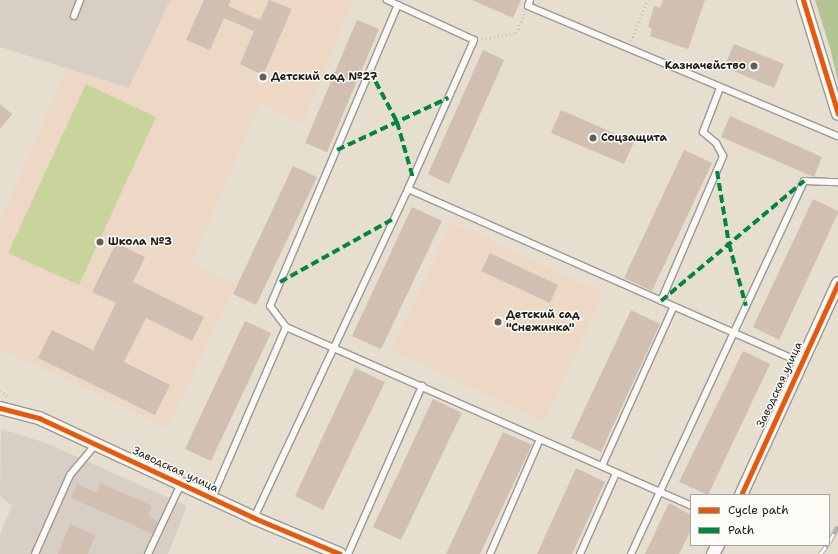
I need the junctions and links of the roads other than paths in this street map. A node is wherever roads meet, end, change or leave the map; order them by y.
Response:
1 (80, 0) edge
2 (387, 0) edge
3 (803, 0) edge
4 (529, 3) edge
5 (398, 5) junction
6 (74, 16) dead end
7 (720, 88) junction
8 (838, 114) edge
9 (838, 136) edge
10 (838, 182) edge
11 (408, 189) junction
12 (838, 283) edge
13 (661, 301) junction
14 (674, 306) junction
15 (286, 327) junction
16 (734, 333) junction
17 (334, 347) junction
18 (802, 363) junction
19 (422, 386) junction
20 (0, 408) edge
21 (540, 439) junction
22 (96, 444) junction
23 (602, 466) junction
24 (616, 472) junction
25 (181, 484) junction
26 (660, 492) junction
27 (741, 494) edge
28 (212, 498) junction
29 (690, 506) edge
30 (254, 518) junction
31 (35, 554) edge
32 (148, 554) edge
33 (340, 554) edge
34 (348, 554) edge
35 (490, 554) edge
36 (580, 554) edge
37 (631, 554) edge

1 - 6 lane
2 - 5 lane
3 - 8 street
4 - 7 lane
5 - 11 lane
5 - 15 lane
7 - 9 lane
7 - 13 lane
10 - 16 lane
11 - 13 lane
11 - 17 lane
12 - 18 street, Заводская улица
13 - 14 lane
14 - 16 lane
14 - 23 lane
15 - 17 lane
15 - 28 lane
16 - 18 lane
16 - 26 lane
17 - 19 lane
17 - 30 lane
18 - 27 street, Заводская улица
19 - 21 lane
19 - 34 lane
20 - 22 street, Заводская улица
21 - 23 lane
21 - 35 lane
22 - 25 street, Заводская улица
22 - 31 lane
23 - 24 lane
24 - 26 lane
24 - 36 lane
25 - 28 street, Заводская улица
25 - 32 lane
26 - 29 lane
26 - 37 lane
28 - 30 street, Заводская улица
30 - 33 street, Заводская улица

